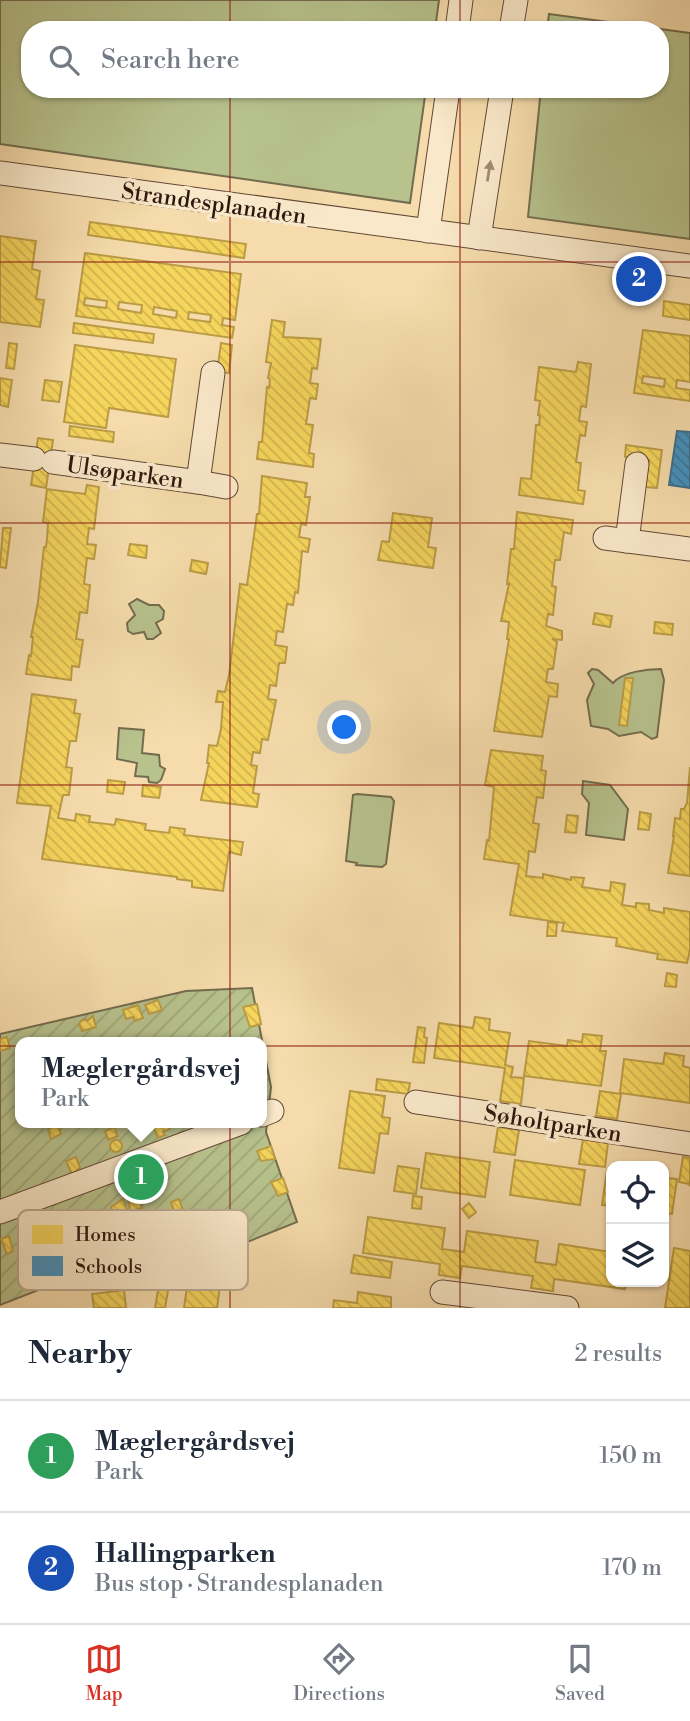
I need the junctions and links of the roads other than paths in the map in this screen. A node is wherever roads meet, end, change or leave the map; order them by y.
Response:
1 (461, 0) edge
2 (516, 0) edge
3 (458, 21) edge
4 (512, 21) edge
5 (447, 98) edge
6 (501, 98) edge
7 (0, 173) edge
8 (428, 231) junction
9 (479, 239) junction
10 (690, 266) edge
11 (213, 373) dead end
12 (0, 454) edge
13 (637, 464) dead end
14 (198, 482) junction
15 (226, 487) dead end
16 (690, 549) edge
17 (416, 1102) dead end
18 (227, 1128) edge
19 (690, 1144) edge
20 (0, 1212) edge
21 (442, 1292) dead end
22 (567, 1308) edge

1 - 3 street
2 - 4 street
5 - 8 street
9 -> 6 street
7 - 8 street, Strandesplanaden
8 - 9 street, Strandesplanaden
9 - 10 street, Strandesplanaden
11 - 14 street, Ulsøparken
12 - 14 street, Ulsøparken
13 - 16 street
14 - 15 street, Ulsøparken
17 - 19 street, Søholtparken
18 - 20 street
21 - 22 street

